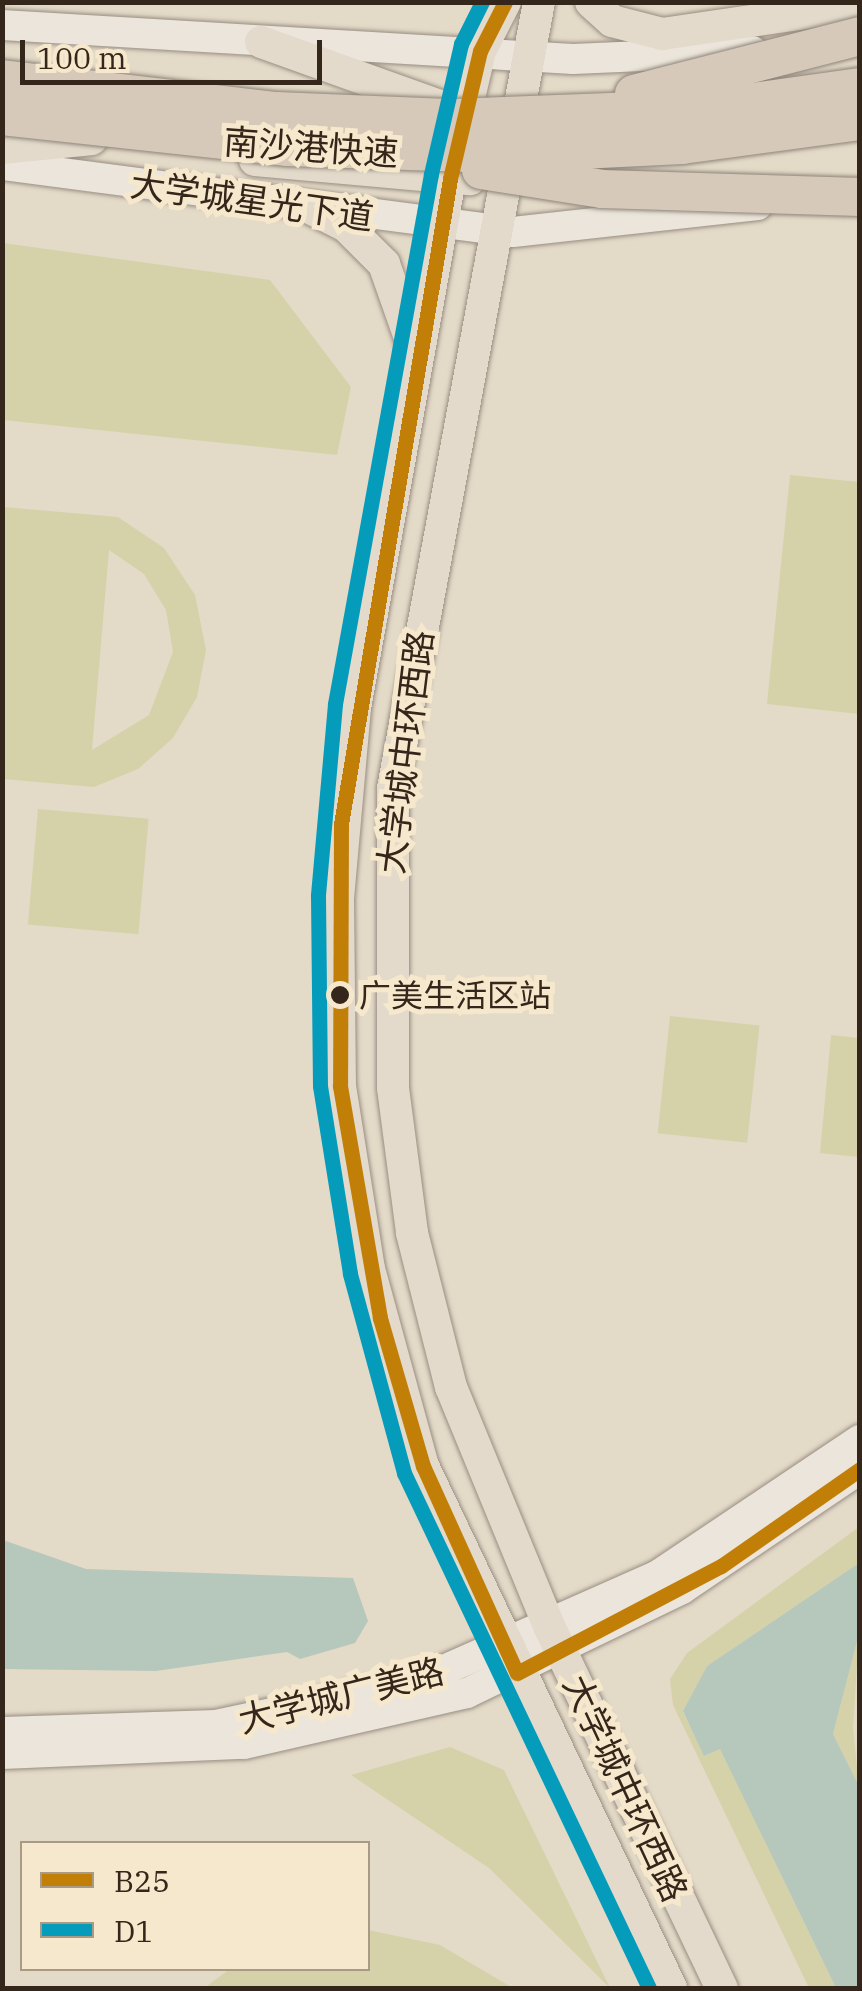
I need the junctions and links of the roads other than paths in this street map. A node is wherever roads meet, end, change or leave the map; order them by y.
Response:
1 (506, 2) edge
2 (539, 2) edge
3 (592, 2) edge
4 (860, 5) edge
5 (2, 25) edge
6 (860, 36) edge
7 (262, 42) junction
8 (480, 50) junction
9 (529, 57) junction
10 (2, 80) edge
11 (860, 87) edge
12 (860, 104) edge
13 (555, 113) junction
14 (464, 115) junction
15 (2, 116) edge
16 (518, 120) junction
17 (860, 122) edge
18 (2, 148) edge
19 (400, 153) junction
20 (2, 165) edge
21 (450, 179) junction
22 (506, 180) junction
23 (849, 193) edge
24 (310, 208) junction
25 (443, 224) junction
26 (495, 230) junction
27 (418, 370) junction
28 (860, 1440) edge
29 (860, 1468) edge
30 (556, 1640) junction
31 (511, 1661) junction
32 (2, 1732) edge
33 (2, 1754) edge
34 (671, 1988) edge
35 (722, 1988) edge

1 - 8 main road, 大学城中环西路
2 - 9 main road, 大学城中环西路
3 - 4 main road
5 - 7 main road
6 - 9 main road
6 - 13 highway, bridge
7 - 8 main road
7 - 14 main road
8 - 9 main road
8 - 14 main road, 大学城中环西路
9 - 16 main road, 大学城中环西路
10 - 13 highway, 南沙港快速, bridge
11 - 13 highway, 南沙港快速, bridge
12 - 16 main road
14 - 16 main road
14 - 21 main road, 大学城中环西路
15 - 19 highway, 南沙港快速, bridge
16 - 22 main road, 大学城中环西路
17 - 19 highway, 南沙港快速, bridge
18 - 21 main road
19 - 23 highway, bridge
20 - 24 main road, 大学城星光下道
21 - 22 main road
21 - 25 main road, 大学城中环西路
22 - 23 main road
22 - 26 main road, 大学城中环西路
23 - 26 main road, 大学城星光下道
24 - 25 main road, 大学城星光下道
24 - 27 main road
25 - 26 main road, 大学城星光下道
25 - 27 main road, 大学城中环西路
26 - 30 main road, 大学城中环西路
27 - 31 main road, 大学城中环西路
28 - 30 main road, 大学城广美路
29 - 30 main road, 大学城广美路
30 - 31 main road, 大学城广美路
30 - 35 main road, 大学城中环西路
31 - 32 main road, 大学城广美路
31 - 33 main road, 大学城广美路
31 - 34 main road, 大学城中环西路

